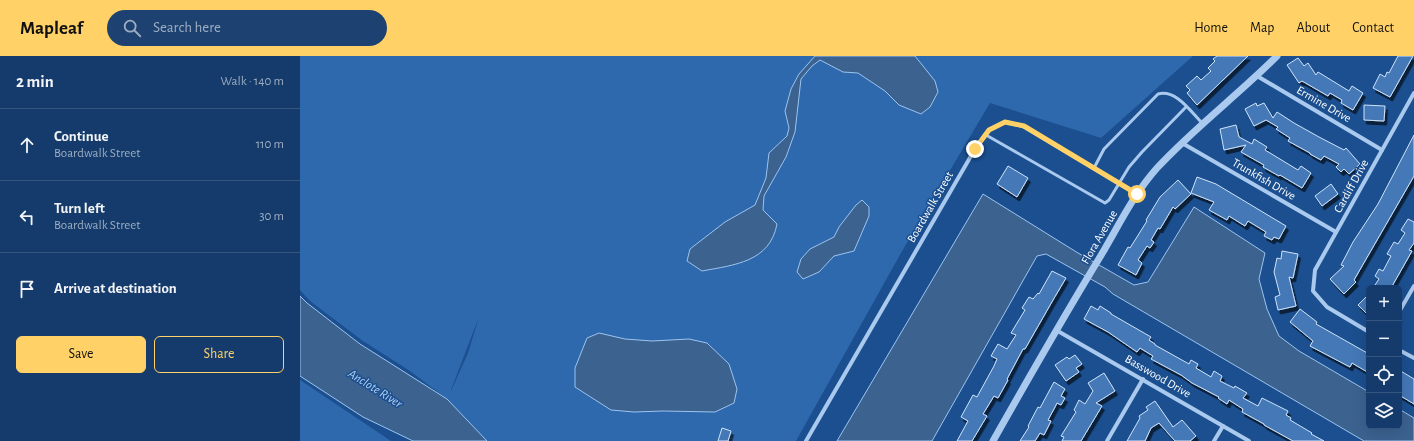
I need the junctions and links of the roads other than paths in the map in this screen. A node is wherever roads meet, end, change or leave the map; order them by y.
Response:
1 (1277, 56) edge
2 (1256, 76) junction
3 (1414, 93) edge
4 (1186, 107) junction
5 (1203, 124) junction
6 (986, 135) junction
7 (1182, 143) junction
8 (1382, 150) junction
9 (1094, 168) junction
10 (1119, 183) junction
11 (1137, 194) junction
12 (1336, 232) junction
13 (1414, 286) edge
14 (1402, 307) edge
15 (1056, 330) junction
16 (1366, 330) edge
17 (1402, 352) edge
18 (1414, 358) edge
19 (1142, 379) junction
20 (1223, 426) junction
21 (806, 441) edge
22 (993, 441) edge
23 (1107, 441) edge
24 (1214, 441) edge
25 (1249, 441) edge

1 - 2 street, Flora Avenue
2 - 5 street, Flora Avenue
2 - 8 street, Ermine Drive
3 - 8 street, Cardiff Drive
4 - 5 lane
4 - 9 lane
4 - 10 lane
5 - 7 street, Flora Avenue
6 - 9 street, Boardwalk Street
6 - 10 lane
6 - 21 street, Boardwalk Street
7 - 11 street, Flora Avenue
7 - 12 street, Trunkfish Drive
8 - 12 street, Cardiff Drive
9 - 10 street, Boardwalk Street
10 - 11 street, Boardwalk Street
11 - 15 street, Flora Avenue
12 - 16 street, Cardiff Drive
13 - 14 street
15 - 19 street, Basswood Drive
15 - 22 street, Flora Avenue
17 - 18 street
19 - 20 street, Basswood Drive
19 - 23 street
20 - 24 street
20 - 25 street, Basswood Drive

